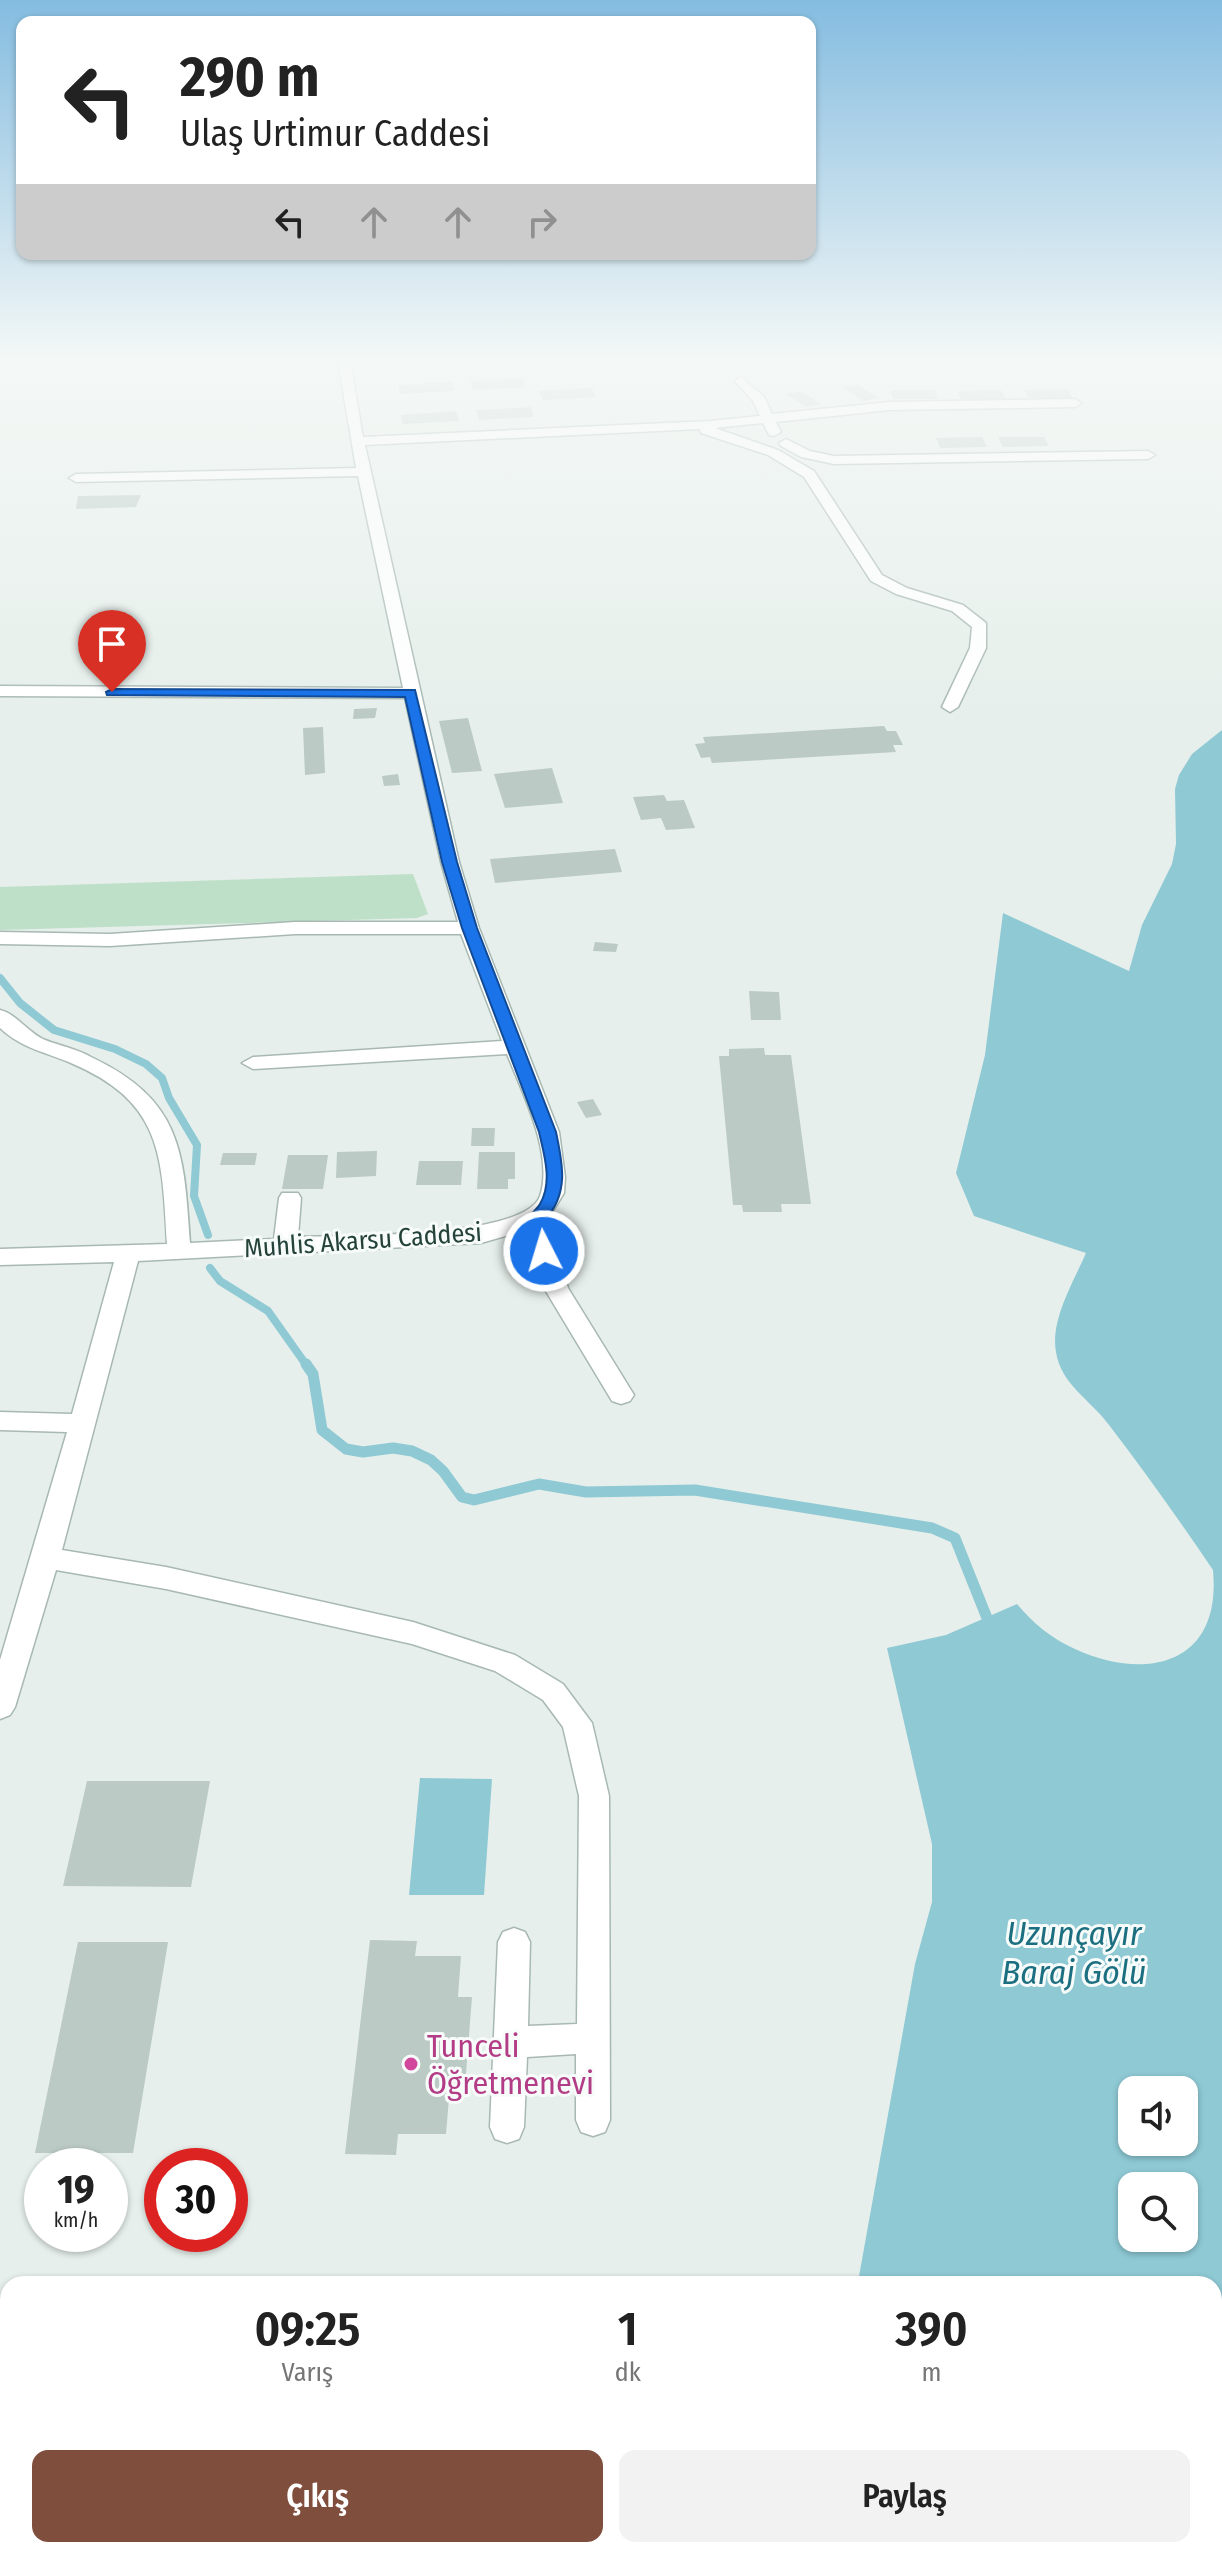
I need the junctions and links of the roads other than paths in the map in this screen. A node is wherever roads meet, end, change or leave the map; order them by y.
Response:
1 (366, 480) edge
2 (813, 480) edge
3 (0, 691) edge
4 (410, 693) junction
5 (950, 707) dead end
6 (469, 928) junction
7 (0, 938) edge
8 (0, 1016) edge
9 (515, 1047) junction
10 (253, 1063) dead end
11 (290, 1198) dead end
12 (536, 1219) junction
13 (285, 1246) junction
14 (179, 1251) junction
15 (128, 1254) junction
16 (0, 1257) edge
17 (621, 1395) dead end
18 (0, 1421) edge
19 (83, 1423) junction
20 (46, 1558) junction
21 (0, 1707) edge
22 (514, 1942) dead end
23 (593, 2038) junction
24 (509, 2043) junction
25 (593, 2120) dead end
26 (507, 2127) dead end

1 - 4 street
2 - 5 street
3 - 4 street
4 - 6 street
6 - 7 street
6 - 9 street
8 - 14 street
9 - 10 street
9 - 12 street
11 - 13 street
12 - 13 street, Muhlis Akarsu Caddesi
12 - 17 street
13 - 14 street, Muhlis Akarsu Caddesi
14 - 15 street, Muhlis Akarsu Caddesi
15 - 16 street, Muhlis Akarsu Caddesi
15 - 19 street
18 - 19 street
19 - 20 street
20 - 21 street
20 - 23 street
22 - 24 street
23 - 24 street
23 - 25 street
24 - 26 street

